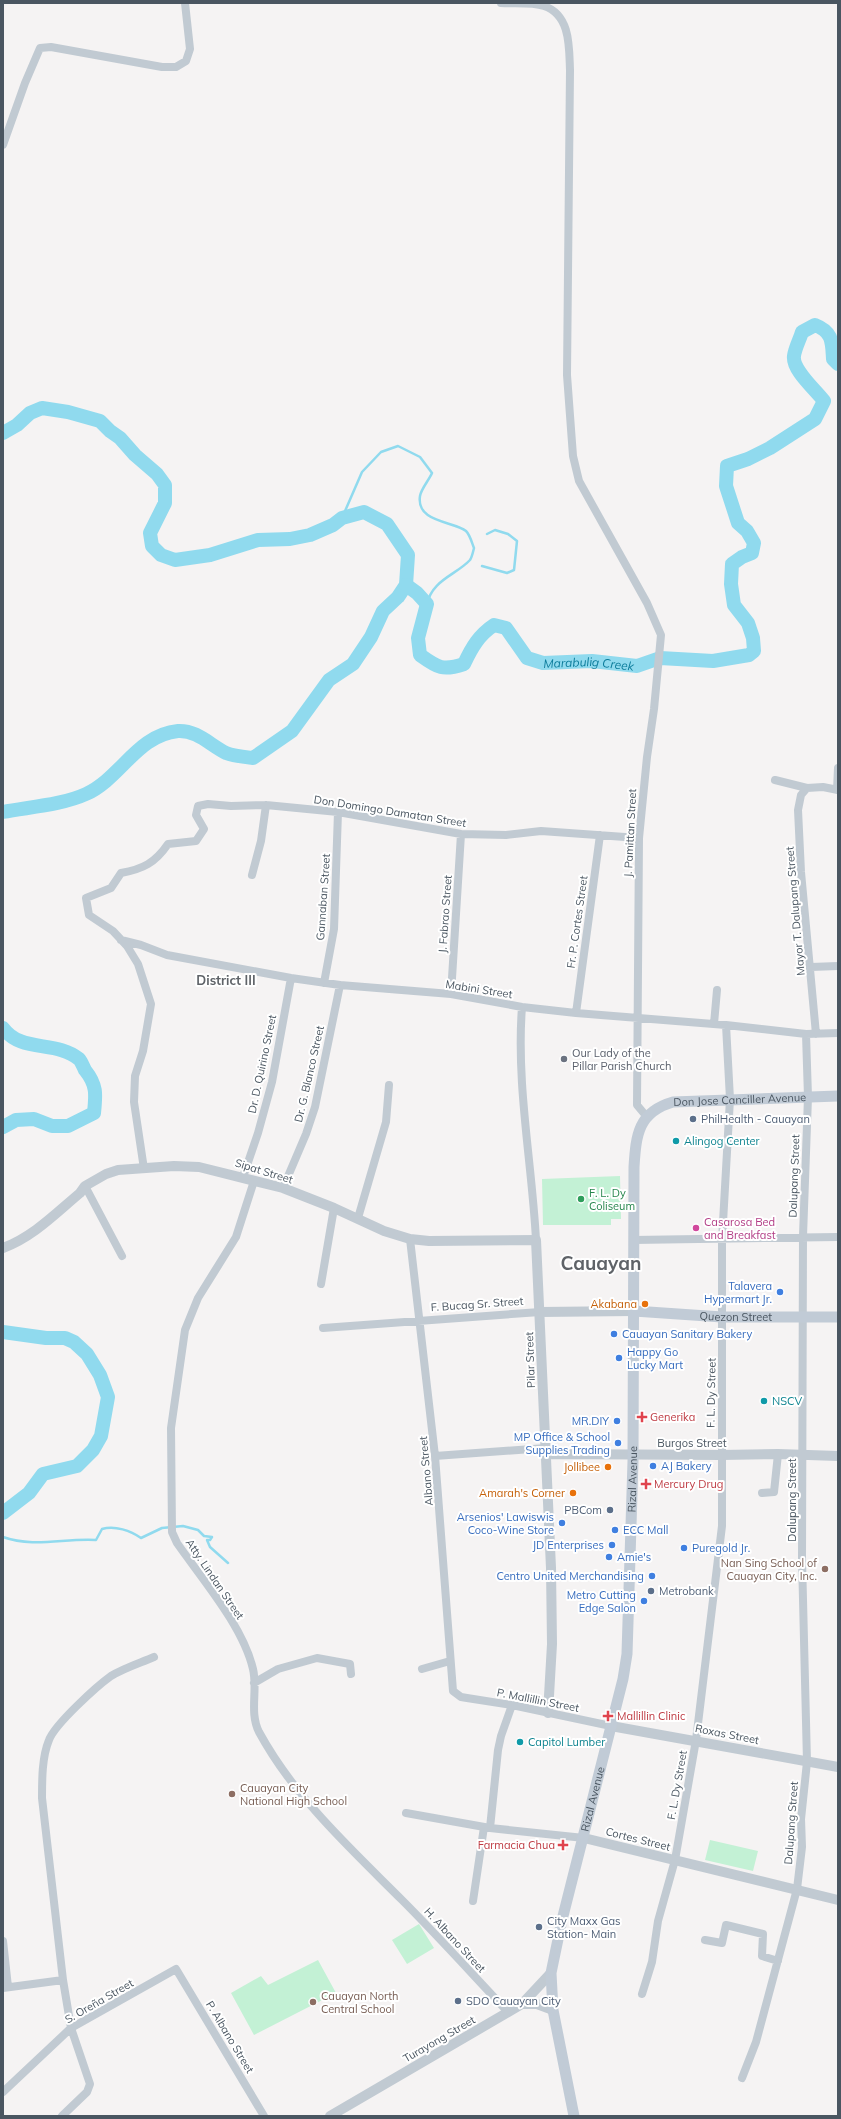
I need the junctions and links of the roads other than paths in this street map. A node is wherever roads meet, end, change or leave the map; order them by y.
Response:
1 (184, 3) edge
2 (501, 3) edge
3 (544, 4) edge
4 (3, 145) edge
5 (838, 768) edge
6 (776, 780) dead end
7 (807, 788) junction
8 (837, 790) edge
9 (266, 805) junction
10 (338, 812) junction
11 (461, 834) junction
12 (600, 834) junction
13 (639, 838) junction
14 (252, 875) dead end
15 (121, 940) junction
16 (838, 966) edge
17 (811, 967) junction
18 (291, 978) junction
19 (324, 983) junction
20 (340, 985) junction
21 (717, 990) dead end
22 (451, 994) junction
23 (522, 1007) junction
24 (576, 1013) junction
25 (637, 1018) junction
26 (714, 1024) junction
27 (726, 1025) junction
28 (838, 1033) edge
29 (806, 1034) junction
30 (816, 1034) junction
31 (389, 1085) dead end
32 (838, 1096) edge
33 (808, 1097) junction
34 (730, 1099) junction
35 (646, 1118) junction
36 (144, 1169) junction
37 (243, 1177) junction
38 (254, 1181) junction
39 (85, 1186) junction
40 (283, 1188) junction
41 (334, 1208) junction
42 (358, 1218) junction
43 (803, 1236) junction
44 (838, 1237) edge
45 (410, 1239) junction
46 (536, 1240) junction
47 (633, 1240) junction
48 (722, 1240) junction
49 (3, 1248) edge
50 (122, 1256) dead end
51 (321, 1284) dead end
52 (634, 1311) junction
53 (540, 1312) junction
54 (722, 1317) junction
55 (838, 1317) edge
56 (803, 1318) junction
57 (418, 1321) junction
58 (323, 1328) dead end
59 (546, 1451) junction
60 (632, 1454) junction
61 (778, 1454) junction
62 (803, 1454) junction
63 (721, 1455) junction
64 (436, 1456) junction
65 (838, 1456) edge
66 (762, 1493) dead end
67 (154, 1657) dead end
68 (450, 1661) junction
69 (422, 1669) dead end
70 (351, 1674) dead end
71 (254, 1683) junction
72 (461, 1697) joint
73 (512, 1705) junction
74 (548, 1713) junction
75 (611, 1726) junction
76 (696, 1740) junction
77 (807, 1762) junction
78 (838, 1767) edge
79 (406, 1813) dead end
80 (487, 1828) junction
81 (584, 1838) junction
82 (675, 1860) junction
83 (385, 1886) joint
84 (797, 1889) junction
85 (838, 1900) edge
86 (473, 1901) dead end
87 (705, 1940) dead end
88 (3, 1941) edge
89 (778, 1961) junction
90 (176, 1969) joint
91 (551, 1973) junction
92 (62, 1980) junction
93 (5, 1987) edge
94 (642, 1994) dead end
95 (522, 2004) junction
96 (553, 2010) junction
97 (508, 2012) junction
98 (71, 2028) junction
99 (742, 2078) dead end
100 (3, 2092) edge
101 (62, 2116) edge
102 (264, 2116) edge
103 (330, 2116) edge
104 (574, 2116) edge

1 - 4 street
2 - 3 street
3 - 13 street, J. Pamittan Street
5 - 8 street
6 - 7 street
7 - 8 street
7 - 17 street, Mayor T. Dalupang Street
9 - 10 street, Don Domingo Damatan Street
9 - 14 street
9 - 15 street, Don Domingo Damatan Street
10 - 11 street, Don Domingo Damatan Street
10 - 19 street, Gannaban Street
11 - 12 street, Don Domingo Damatan Street
11 - 22 street, J. Fabrao Street
12 - 13 street, Don Domingo Damatan Street
12 - 24 street, Fr. P. Cortes Street
13 - 25 street, J. Pamittan Street
15 - 18 street, Mabini Street
15 - 36 street, Don Domingo Damatan Street
16 - 17 street
17 - 30 street, Mayor T. Dalupang Street
18 - 19 street, Mabini Street
18 - 37 street, Dr. D. Quirino Street
19 - 20 street, Mabini Street
20 - 22 street, Mabini Street
20 - 40 street, Dr. G. Blanco Street
21 - 26 street
22 - 23 street, Mabini Street
23 - 24 street, Mabini Street
23 - 46 street, Pilar Street
24 - 25 street, Mabini Street
25 - 26 street, Mabini Street
25 - 35 street
26 - 27 street, Mabini Street
27 - 29 street, Mabini Street
27 - 34 street, F. L. Dy Street
28 - 30 street, Mabini Street
29 - 30 street, Mabini Street
29 - 33 street, Dalupang Street
31 - 42 street
32 - 33 main road, Don Jose Canciller Avenue
33 - 34 main road, Don Jose Canciller Avenue
33 - 43 street, Dalupang Street
34 - 35 main road, Don Jose Canciller Avenue
34 - 48 street, F. L. Dy Street
35 - 47 main road, Rizal Avenue
36 - 37 street, Sipat Street
36 - 39 street, Sipat Street
37 - 38 street, Sipat Street
38 - 40 street, Sipat Street
38 - 71 street, Atty. Lindan Street
39 - 49 street, Sipat Street
39 - 50 street
40 - 41 street, Sipat Street
41 - 42 street, Sipat Street
41 - 51 street
42 - 45 street, Sipat Street
43 - 44 street
43 - 48 street
43 - 56 street, Dalupang Street
45 - 46 street, Sipat Street
45 - 57 street, Albano Street
46 - 53 street, Pilar Street
47 - 48 street
47 - 52 main road, Rizal Avenue
48 - 54 street, F. L. Dy Street
52 - 53 street, F. Bucag Sr. Street
52 - 54 main road, Quezon Street
52 - 60 main road, Rizal Avenue
53 - 57 street, F. Bucag Sr. Street
53 - 59 street, Pilar Street
54 - 56 main road, Quezon Street
54 - 63 street, F. L. Dy Street
55 - 56 main road, Quezon Street
56 - 62 street, Dalupang Street
57 - 58 street, F. Bucag Sr. Street
57 - 64 street, Albano Street
59 - 60 street, Burgos Street
59 - 64 street
59 - 74 street, Pilar Street
60 - 63 street, Burgos Street
60 - 75 main road, Rizal Avenue
61 - 62 street, Burgos Street
61 - 63 street, Burgos Street
61 - 66 street
62 - 65 street, Burgos Street
62 - 77 street, Dalupang Street
63 - 76 street, F. L. Dy Street
64 - 68 street, Albano Street
67 - 92 street
68 - 69 street
68 - 72 street, Albano Street
70 - 71 street
71 - 83 street, Atty. Lindan Street
72 - 73 street, P. Mallillin Street
73 - 74 street, P. Mallillin Street
73 - 80 street
74 - 75 street, P. Mallillin Street
75 - 76 street, Roxas Street
75 - 81 main road, Rizal Avenue
76 - 77 street, Roxas Street
76 - 82 street, F. L. Dy Street
77 - 78 street, Roxas Street
77 - 84 street, Dalupang Street
79 - 80 street, Cortes Street
80 - 81 street, Cortes Street
80 - 86 street
81 - 82 street, Cortes Street
81 - 91 main road, Rizal Avenue
82 - 84 street, Cortes Street
82 - 94 street, F. L. Dy Street
83 - 97 street, H. Albano Street
84 - 85 street, Cortes Street
84 - 89 street, Dalupang Street
87 - 89 street
88 - 93 street
89 - 99 street, Dalupang Street
90 - 98 street, S. Oreña Street
90 - 102 street, P. Albano Street
91 - 95 street, Turayong Street
91 - 96 main road, Rizal Avenue
92 - 93 street
92 - 98 street
95 - 96 street
95 - 97 street, Turayong Street
96 - 104 main road, Rizal Avenue
97 - 103 street, Turayong Street
98 - 100 street, S. Oreña Street
98 - 101 street

